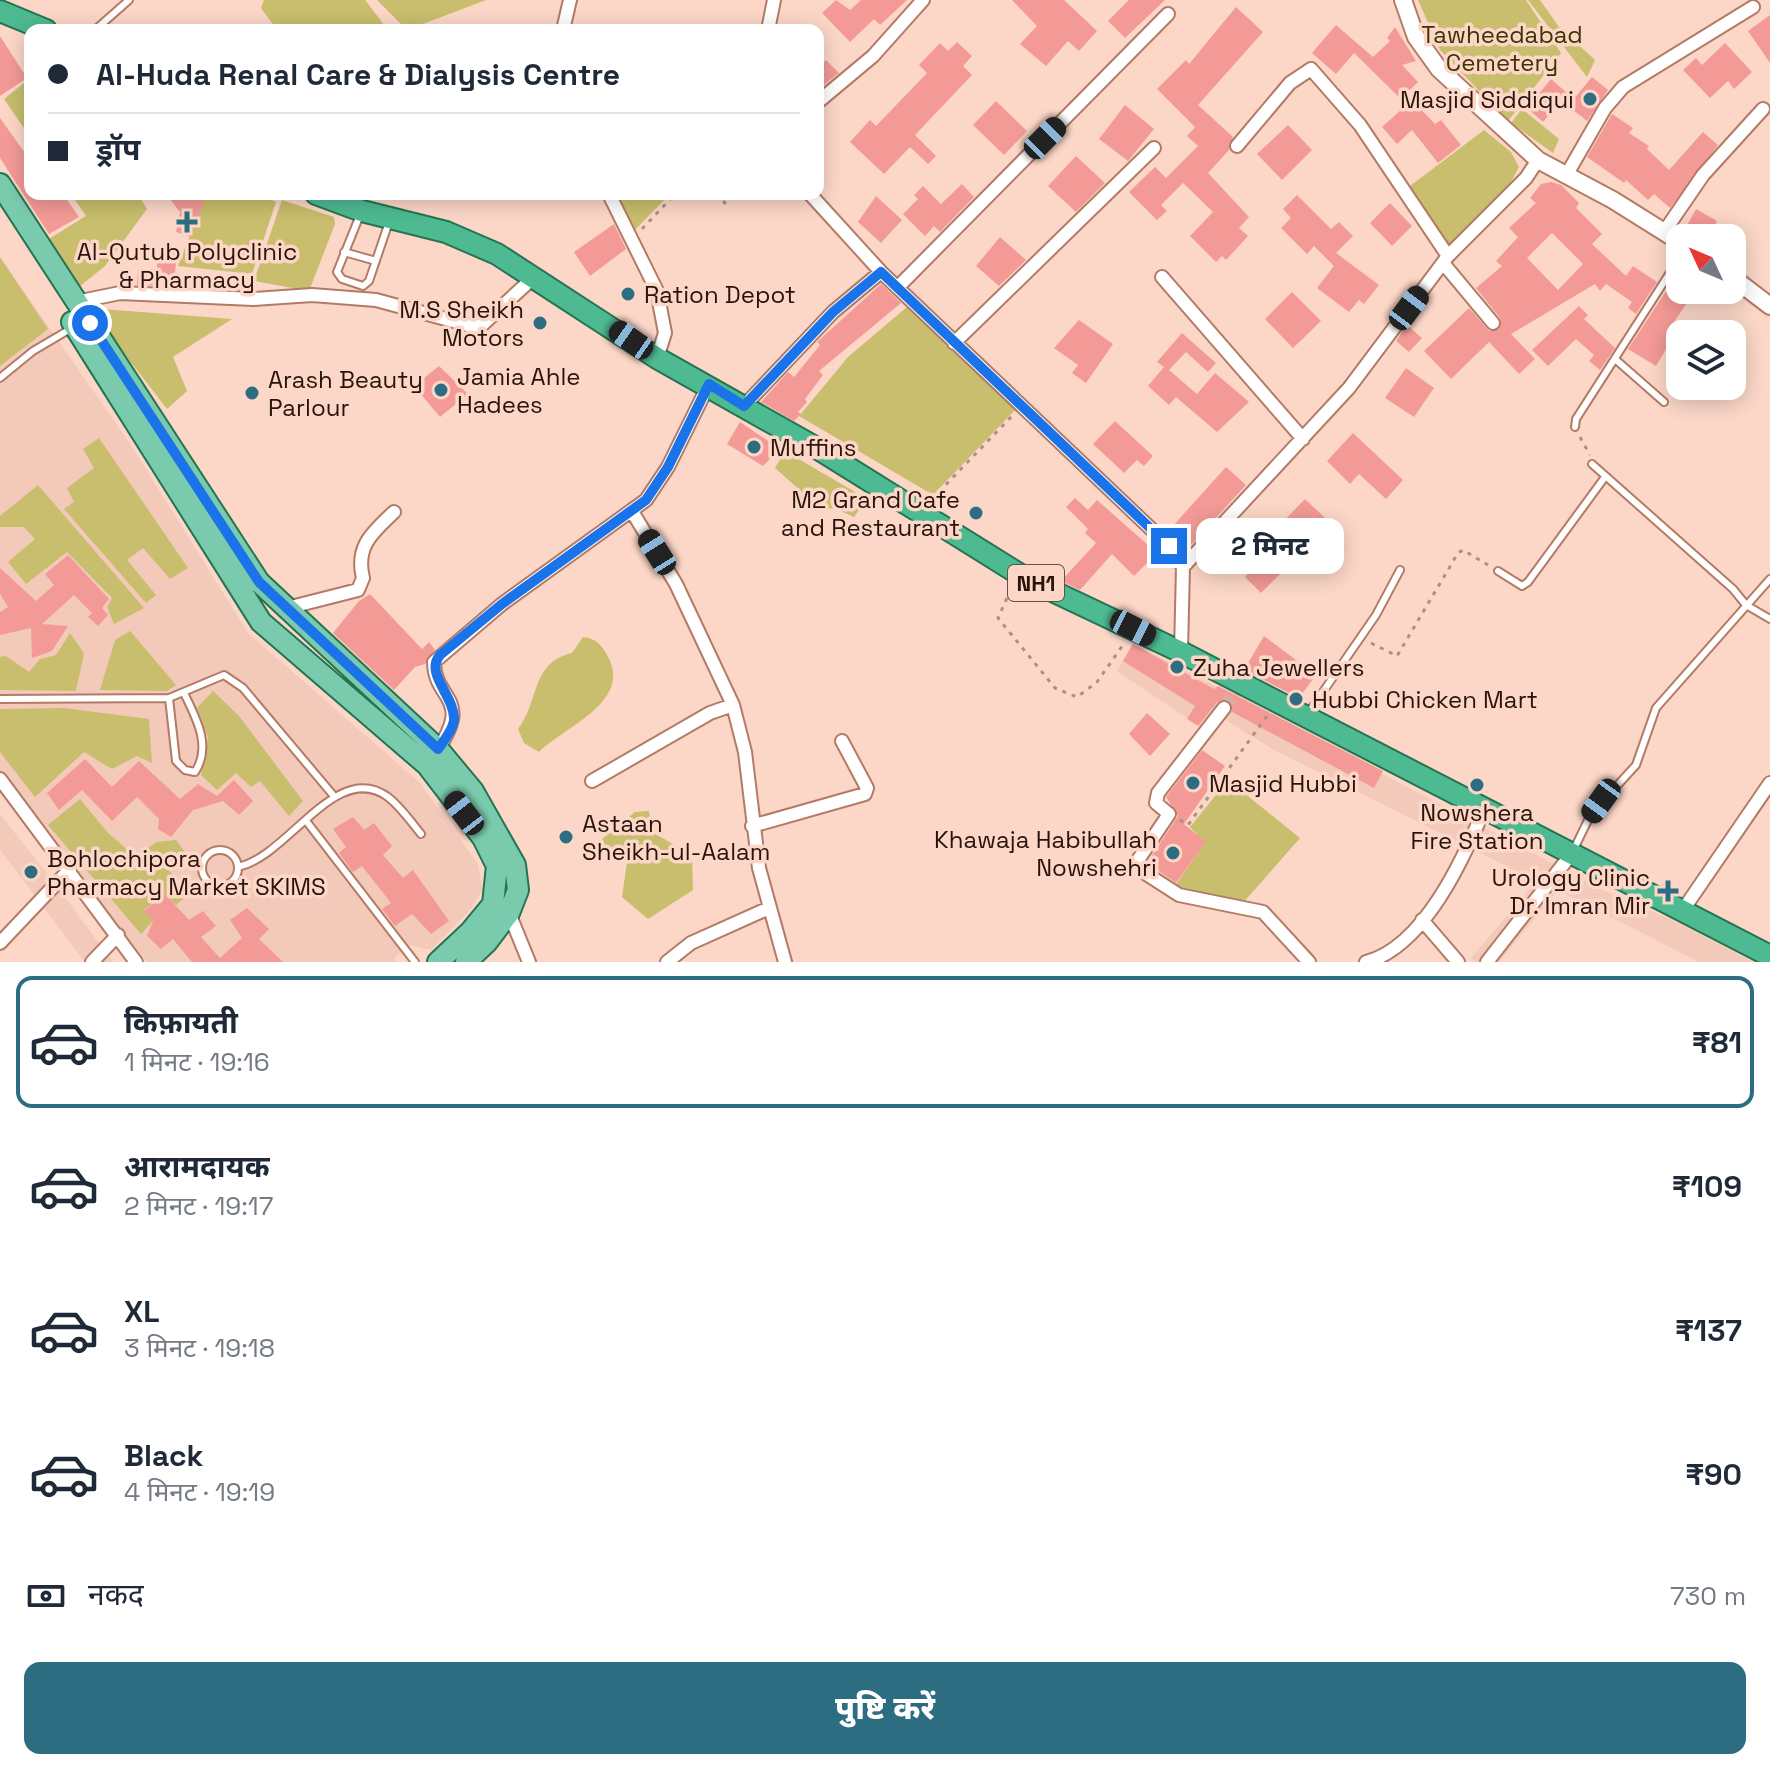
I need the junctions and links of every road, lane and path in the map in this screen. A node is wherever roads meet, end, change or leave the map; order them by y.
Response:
1 (129, 0) edge
2 (570, 0) edge
3 (774, 0) edge
4 (923, 0) edge
5 (1403, 0) edge
6 (1753, 7) dead end
7 (0, 11) edge
8 (1168, 14) dead end
9 (31, 24) edge
10 (102, 24) edge
11 (564, 24) edge
12 (769, 24) edge
13 (824, 97) edge
14 (1763, 109) dead end
15 (1237, 146) dead end
16 (1154, 148) dead end
17 (1538, 160) junction
18 (1567, 174) junction
19 (0, 184) edge
20 (332, 200) edge
21 (612, 200) edge
22 (669, 200) edge
23 (722, 200) edge
24 (815, 200) edge
25 (728, 206) dead end
26 (0, 208) edge
27 (362, 211) junction
28 (390, 219) junction
29 (1664, 232) joint
30 (632, 239) junction
31 (344, 252) junction
32 (1446, 259) junction
33 (376, 261) junction
34 (881, 272) junction
35 (535, 276) junction
36 (1162, 277) dead end
37 (1666, 279) edge
38 (899, 286) junction
39 (1746, 288) edge
40 (76, 302) junction
41 (1770, 306) edge
42 (1493, 323) dead end
43 (75, 326) junction
44 (954, 343) junction
45 (657, 358) junction
46 (1615, 359) junction
47 (0, 378) edge
48 (709, 384) junction
49 (1664, 402) dead end
50 (744, 406) junction
51 (1012, 416) dead end
52 (1575, 427) dead end
53 (1303, 439) junction
54 (1592, 464) dead end
55 (1605, 477) junction
56 (394, 512) dead end
57 (920, 512) junction
58 (633, 513) junction
59 (1183, 567) junction
60 (1400, 570) dead end
61 (1498, 571) joint
62 (1770, 579) edge
63 (1012, 587) dead end
64 (252, 589) junction
65 (1746, 605) junction
66 (287, 608) junction
67 (1770, 619) edge
68 (1361, 637) junction
69 (1125, 642) dead end
70 (1181, 652) junction
71 (184, 693) junction
72 (169, 698) junction
73 (0, 699) edge
74 (733, 705) junction
75 (1224, 708) tunnel mouth
76 (1270, 711) dead end
77 (1305, 718) junction
78 (842, 741) dead end
79 (438, 749) junction
80 (0, 779) edge
81 (592, 781) dead end
82 (1770, 783) edge
83 (333, 795) junction
84 (1485, 807) junction
85 (1169, 814) junction
86 (307, 822) junction
87 (752, 826) junction
88 (421, 834) dead end
89 (1573, 852) junction
90 (238, 867) junction
91 (70, 869) junction
92 (769, 908) junction
93 (1683, 910) junction
94 (509, 913) junction
95 (1422, 920) junction
96 (118, 935) junction
97 (0, 943) edge
98 (1770, 956) edge
99 (92, 962) edge
100 (136, 962) edge
101 (415, 962) edge
102 (438, 962) edge
103 (466, 962) edge
104 (529, 962) edge
105 (667, 962) edge
106 (785, 962) edge
107 (1309, 962) edge
108 (1366, 962) edge
109 (1458, 962) edge
110 (1487, 962) edge

1 - 10 lane
2 - 11 street
3 - 12 street
4 - 13 street
5 - 17 street
6 - 18 street
7 - 9 highway
8 - 38 street
14 - 29 street
15 - 32 street
16 - 44 street
17 - 18 street
17 - 32 street
18 - 29 street
19 - 40 main road
20 - 27 highway, NH1
21 - 30 street
22 - 30 path
23 - 25 path
24 - 34 street
26 - 43 main road
27 - 28 highway, NH1
27 - 31 lane
28 - 33 lane
28 - 35 highway, NH1
30 - 45 street
31 - 33 lane
31 - 33 lane
32 - 42 street
32 - 53 street
34 - 38 street
34 - 50 street
35 - 40 street
35 - 45 highway, NH1
36 - 53 street
37 - 46 lane
38 - 44 street
39 - 41 street
40 - 64 main road
43 - 47 lane
43 - 64 main road
44 - 59 street
45 - 48 highway, NH1
46 - 49 lane
46 - 52 lane
48 - 50 highway, NH1
48 - 58 street
50 - 57 highway, NH1
51 - 57 path
53 - 59 street
54 - 55 lane
55 - 61 lane
55 - 65 lane
56 - 66 street
57 - 70 highway, NH1
58 - 74 street
58 - 79 street
59 - 70 street
60 - 68 lane
61 - 68 path
62 - 65 lane
63 - 69 path
64 - 66 main road
64 - 102 main road
65 - 67 lane
65 - 89 lane
66 - 79 main road
68 - 77 lane
70 - 77 highway, NH1
71 - 72 lane
71 - 72 lane
71 - 83 lane
72 - 73 lane
74 - 81 street
74 - 87 street
75 - 85 street
76 - 85 path
77 - 84 highway, NH1
78 - 87 street
79 - 94 main road
80 - 91 street
82 - 93 street
83 - 86 lane
83 - 88 lane
84 - 89 highway, NH1
84 - 95 street
85 - 107 street
86 - 90 lane
86 - 101 lane
87 - 92 street
89 - 93 highway, NH1
89 - 110 street
90 - 90 lane
91 - 96 street
91 - 97 street
92 - 105 street
92 - 106 street
93 - 98 highway, NH1
94 - 103 main road
94 - 104 street
95 - 108 street
95 - 109 street
96 - 99 street
96 - 100 street

